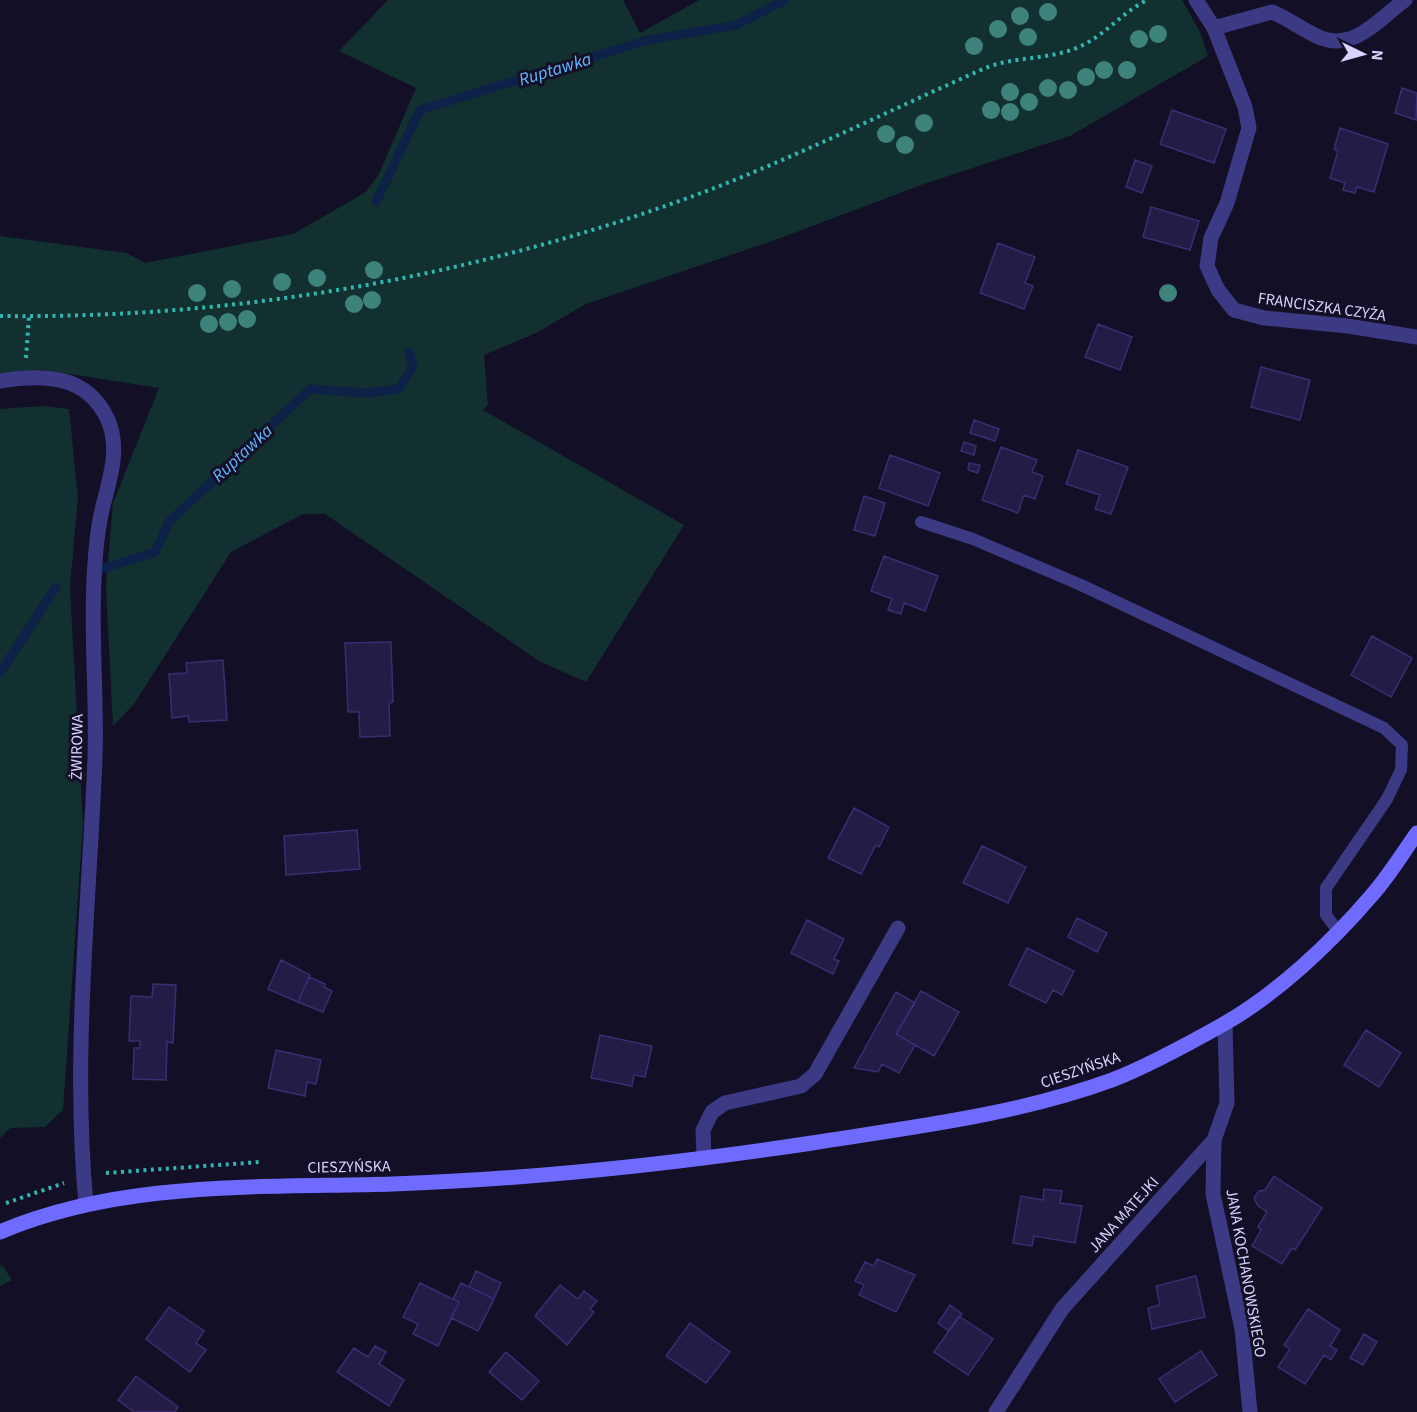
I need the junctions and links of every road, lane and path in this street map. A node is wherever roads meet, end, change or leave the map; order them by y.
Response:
1 (1147, 0) edge
2 (1196, 0) edge
3 (1405, 0) edge
4 (1214, 28) junction
5 (0, 316) edge
6 (29, 316) junction
7 (1417, 337) edge
8 (25, 377) junction
9 (0, 381) edge
10 (921, 522) dead end
11 (1417, 833) edge
12 (898, 928) dead end
13 (1338, 931) junction
14 (1225, 1024) junction
15 (1214, 1140) junction
16 (704, 1158) junction
17 (86, 1204) junction
18 (0, 1232) edge
19 (996, 1412) edge
20 (1250, 1412) edge

1 - 6 path
2 - 4 street, FRANCISZKA CZYŻA
3 - 4 street
4 - 7 street, FRANCISZKA CZYŻA
5 - 6 path
6 - 8 path
8 - 9 street, ŻWIROWA
8 - 17 street, ŻWIROWA
10 - 13 lane
11 - 13 main road, CIESZYŃSKA
12 - 16 street
13 - 14 main road, CIESZYŃSKA
14 - 15 street, JANA MATEJKI
14 - 16 main road, CIESZYŃSKA
15 - 19 street, JANA MATEJKI
15 - 20 street, JANA KOCHANOWSKIEGO
16 - 17 main road, CIESZYŃSKA
17 - 18 main road, CIESZYŃSKA

